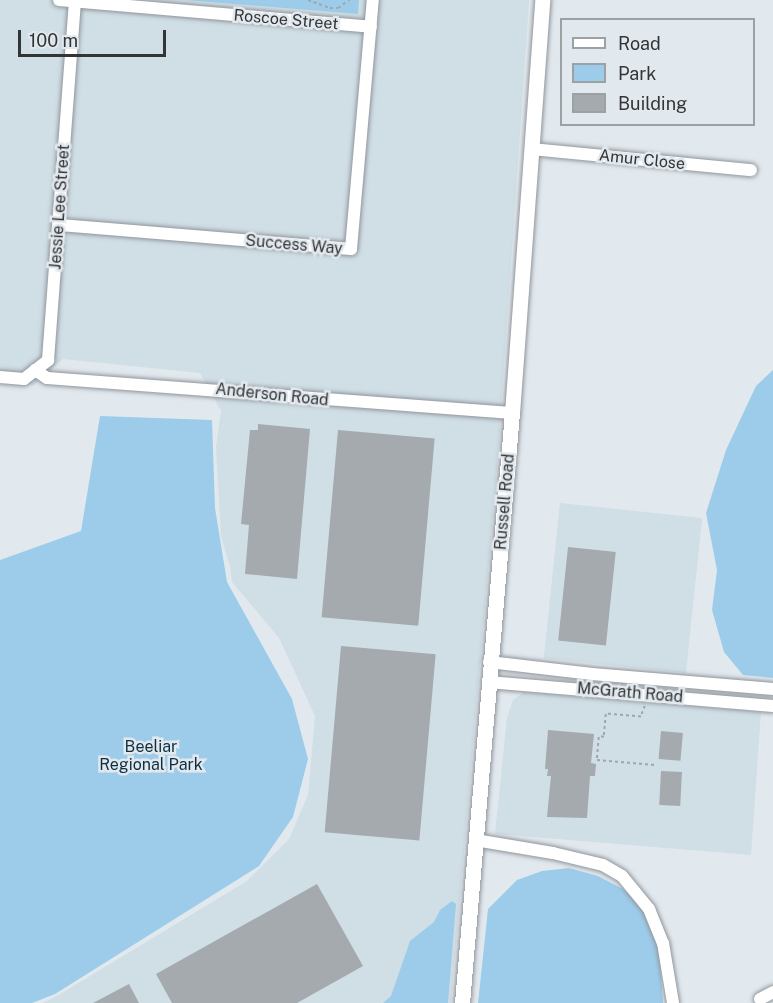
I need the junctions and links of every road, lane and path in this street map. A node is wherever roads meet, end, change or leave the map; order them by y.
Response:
1 (59, 0) edge
2 (308, 0) edge
3 (350, 0) edge
4 (373, 0) edge
5 (542, 0) edge
6 (75, 1) edge
7 (371, 27) junction
8 (532, 149) junction
9 (751, 170) dead end
10 (60, 225) junction
11 (35, 370) junction
12 (0, 377) edge
13 (512, 413) junction
14 (489, 662) junction
15 (488, 682) junction
16 (773, 689) edge
17 (644, 702) dead end
18 (773, 705) edge
19 (655, 765) dead end
20 (475, 840) junction
21 (773, 992) edge
22 (760, 999) dead end
23 (462, 1003) edge
24 (673, 1003) edge

1 - 6 street, Roscoe Street
2 - 3 path
4 - 7 street, Success Way
5 - 8 main road, Russell Road
6 - 7 street, Roscoe Street
6 - 10 street, Jessie Lee Street
7 - 10 street, Success Way
8 - 9 street, Amur Close
8 - 13 main road, Russell Road
10 - 11 street, Jessie Lee Street
11 - 12 street
11 - 13 street, Anderson Road
13 - 14 main road, Russell Road
14 - 15 main road, Russell Road
14 - 16 street, McGrath Road
15 - 18 street, McGrath Road
15 - 20 main road, Russell Road
17 - 19 path
20 - 23 main road, Russell Road
20 - 24 street
21 - 22 street

